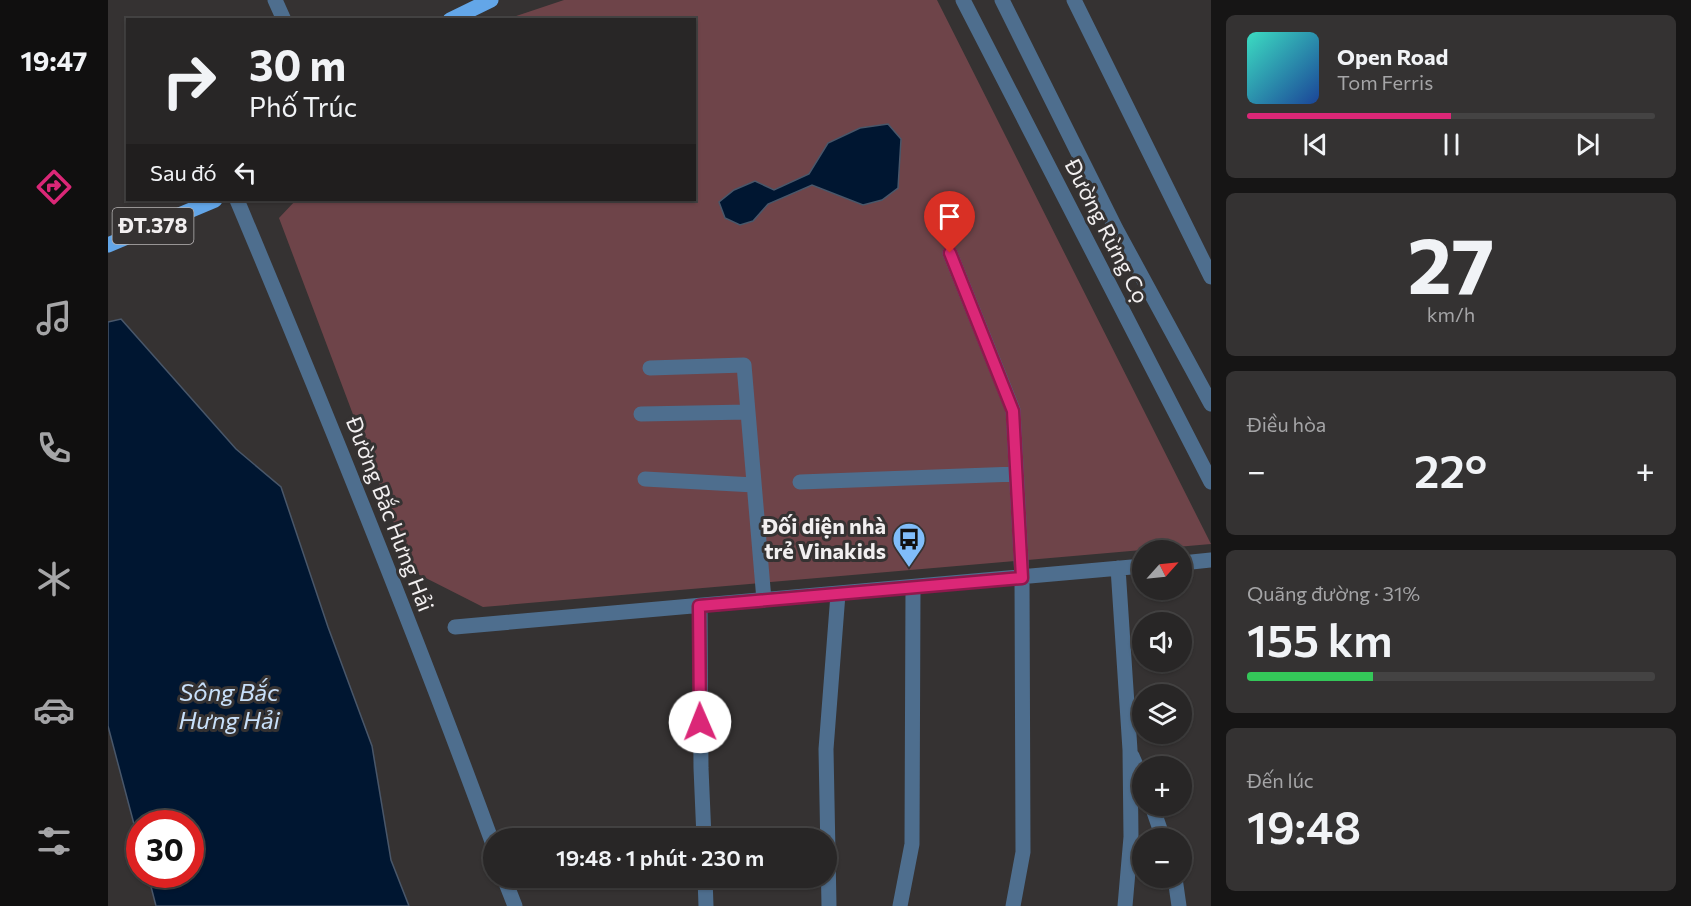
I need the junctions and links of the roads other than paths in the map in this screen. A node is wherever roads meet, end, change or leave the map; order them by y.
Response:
1 (275, 0) edge
2 (491, 0) edge
3 (963, 0) edge
4 (1002, 0) edge
5 (1074, 0) edge
6 (283, 18) edge
7 (454, 18) edge
8 (213, 201) edge
9 (237, 201) edge
10 (108, 245) edge
11 (950, 253) dead end
12 (1211, 277) edge
13 (650, 368) dead end
14 (1211, 404) edge
15 (748, 412) junction
16 (641, 414) dead end
17 (1016, 474) junction
18 (645, 479) dead end
19 (800, 482) dead end
20 (1211, 482) edge
21 (754, 485) junction
22 (1211, 560) edge
23 (1192, 562) edge
24 (1132, 567) edge
25 (1118, 568) junction
26 (1022, 578) junction
27 (913, 588) junction
28 (838, 594) junction
29 (764, 600) junction
30 (699, 606) junction
31 (454, 627) dead end
32 (1130, 750) junction
33 (1133, 756) edge
34 (487, 828) edge
35 (704, 828) edge
36 (508, 888) edge
37 (705, 888) edge
38 (1176, 888) edge
39 (515, 906) edge
40 (706, 906) edge
41 (829, 906) edge
42 (900, 906) edge
43 (1013, 906) edge
44 (1125, 906) edge
45 (1179, 906) edge

1 - 6 street
2 - 7 main road
3 - 20 street, Đường Rừng Cọ
4 - 14 street, Đường Rừng Cọ
5 - 12 street
8 - 10 main road, ĐT.378
9 - 34 street, Đường Bắc Hưng Hải
11 - 17 street
13 - 15 street
15 - 16 street
15 - 21 street
17 - 19 street
17 - 26 street
18 - 21 street
21 - 29 street
22 - 23 street
24 - 25 street
25 - 26 street
25 - 32 street
26 - 27 street
26 - 43 street
27 - 28 street
27 - 42 street
28 - 29 street
28 - 41 street
29 - 30 street
30 - 31 street
30 - 35 street
32 - 33 street
32 - 44 street
36 - 39 street
37 - 40 street
38 - 45 street

